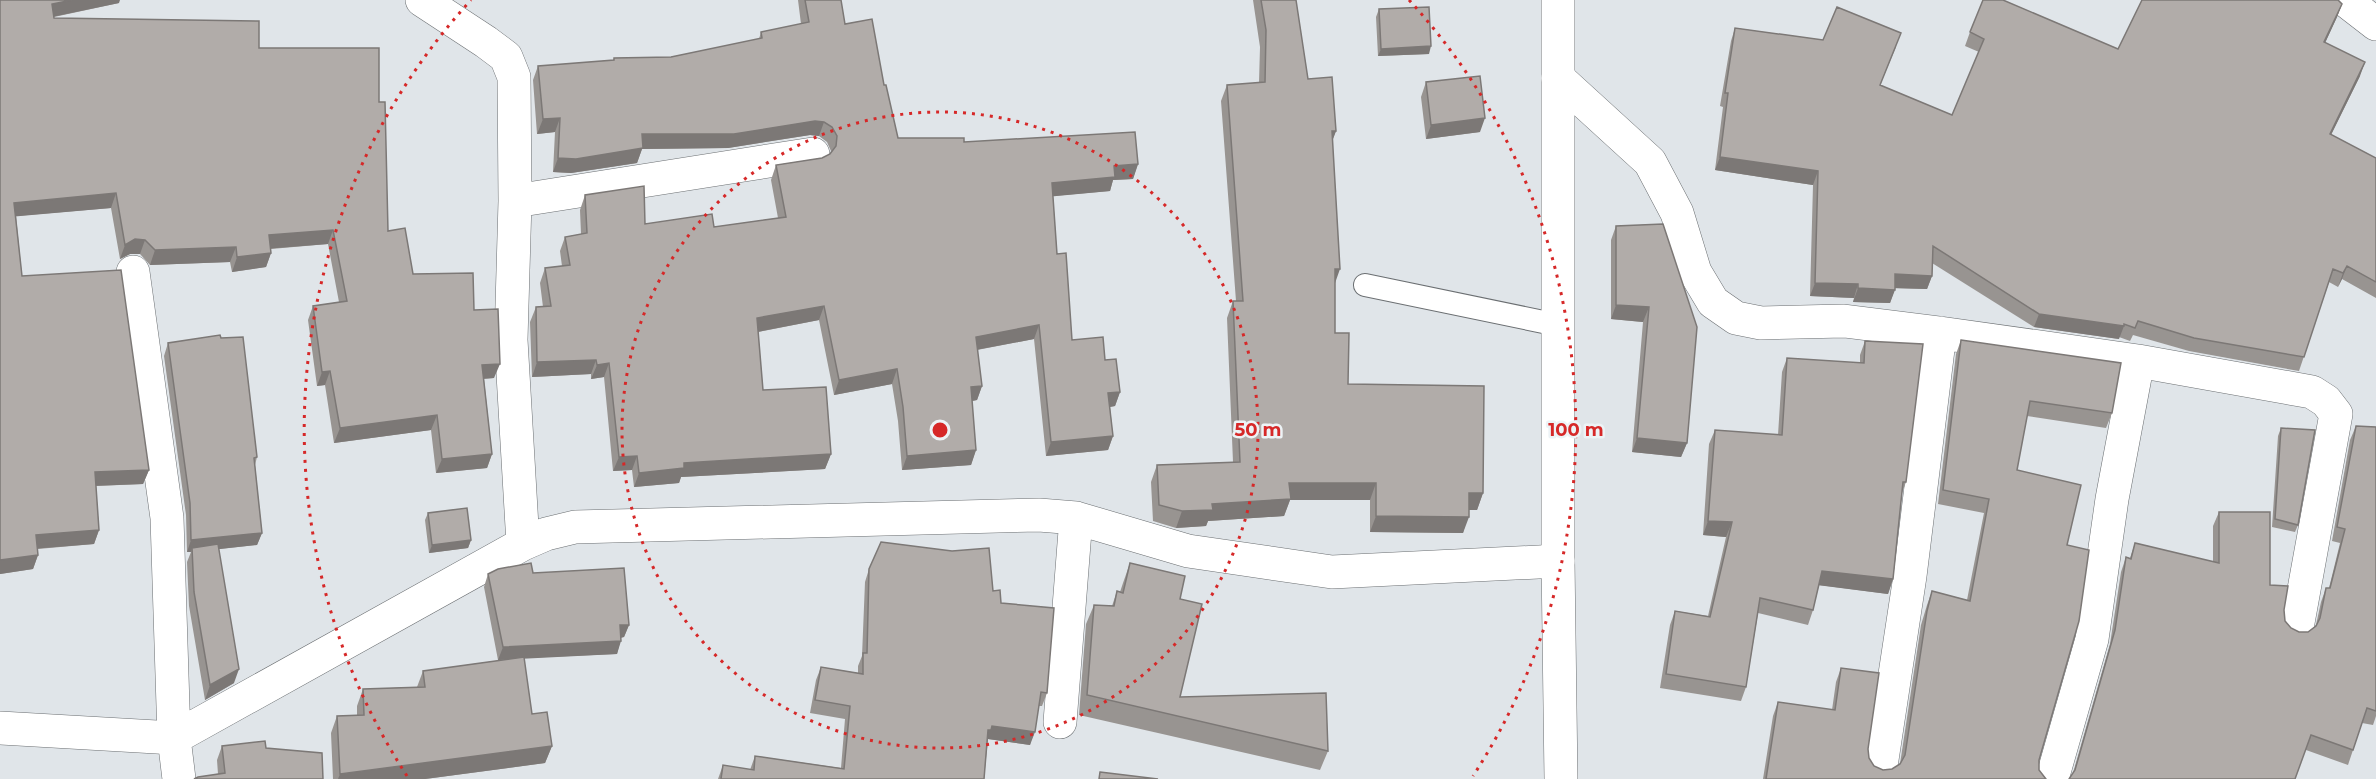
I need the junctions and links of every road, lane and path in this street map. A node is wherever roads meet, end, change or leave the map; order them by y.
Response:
1 (422, 0) edge
2 (1558, 0) edge
3 (2344, 0) edge
4 (2376, 24) edge
5 (1558, 78) junction
6 (813, 154) dead end
7 (515, 201) junction
8 (134, 272) dead end
9 (1365, 285) dead end
10 (1558, 325) junction
11 (1940, 333) junction
12 (2138, 361) junction
13 (1076, 518) junction
14 (524, 544) junction
15 (1557, 561) junction
16 (2297, 628) edge
17 (1060, 722) dead end
18 (0, 728) edge
19 (174, 738) junction
20 (1881, 766) edge
21 (179, 779) edge
22 (1561, 779) edge
23 (2052, 779) edge

1 - 7 street
2 - 5 street
3 - 4 street
5 - 10 street
5 - 11 street
6 - 7 street
7 - 14 street
8 - 19 street
9 - 10 lane
10 - 15 street
11 - 12 street
11 - 20 street
12 - 16 street
12 - 23 street
13 - 14 street
13 - 15 street
13 - 17 street
14 - 19 street
15 - 22 street
18 - 19 street
19 - 21 street

